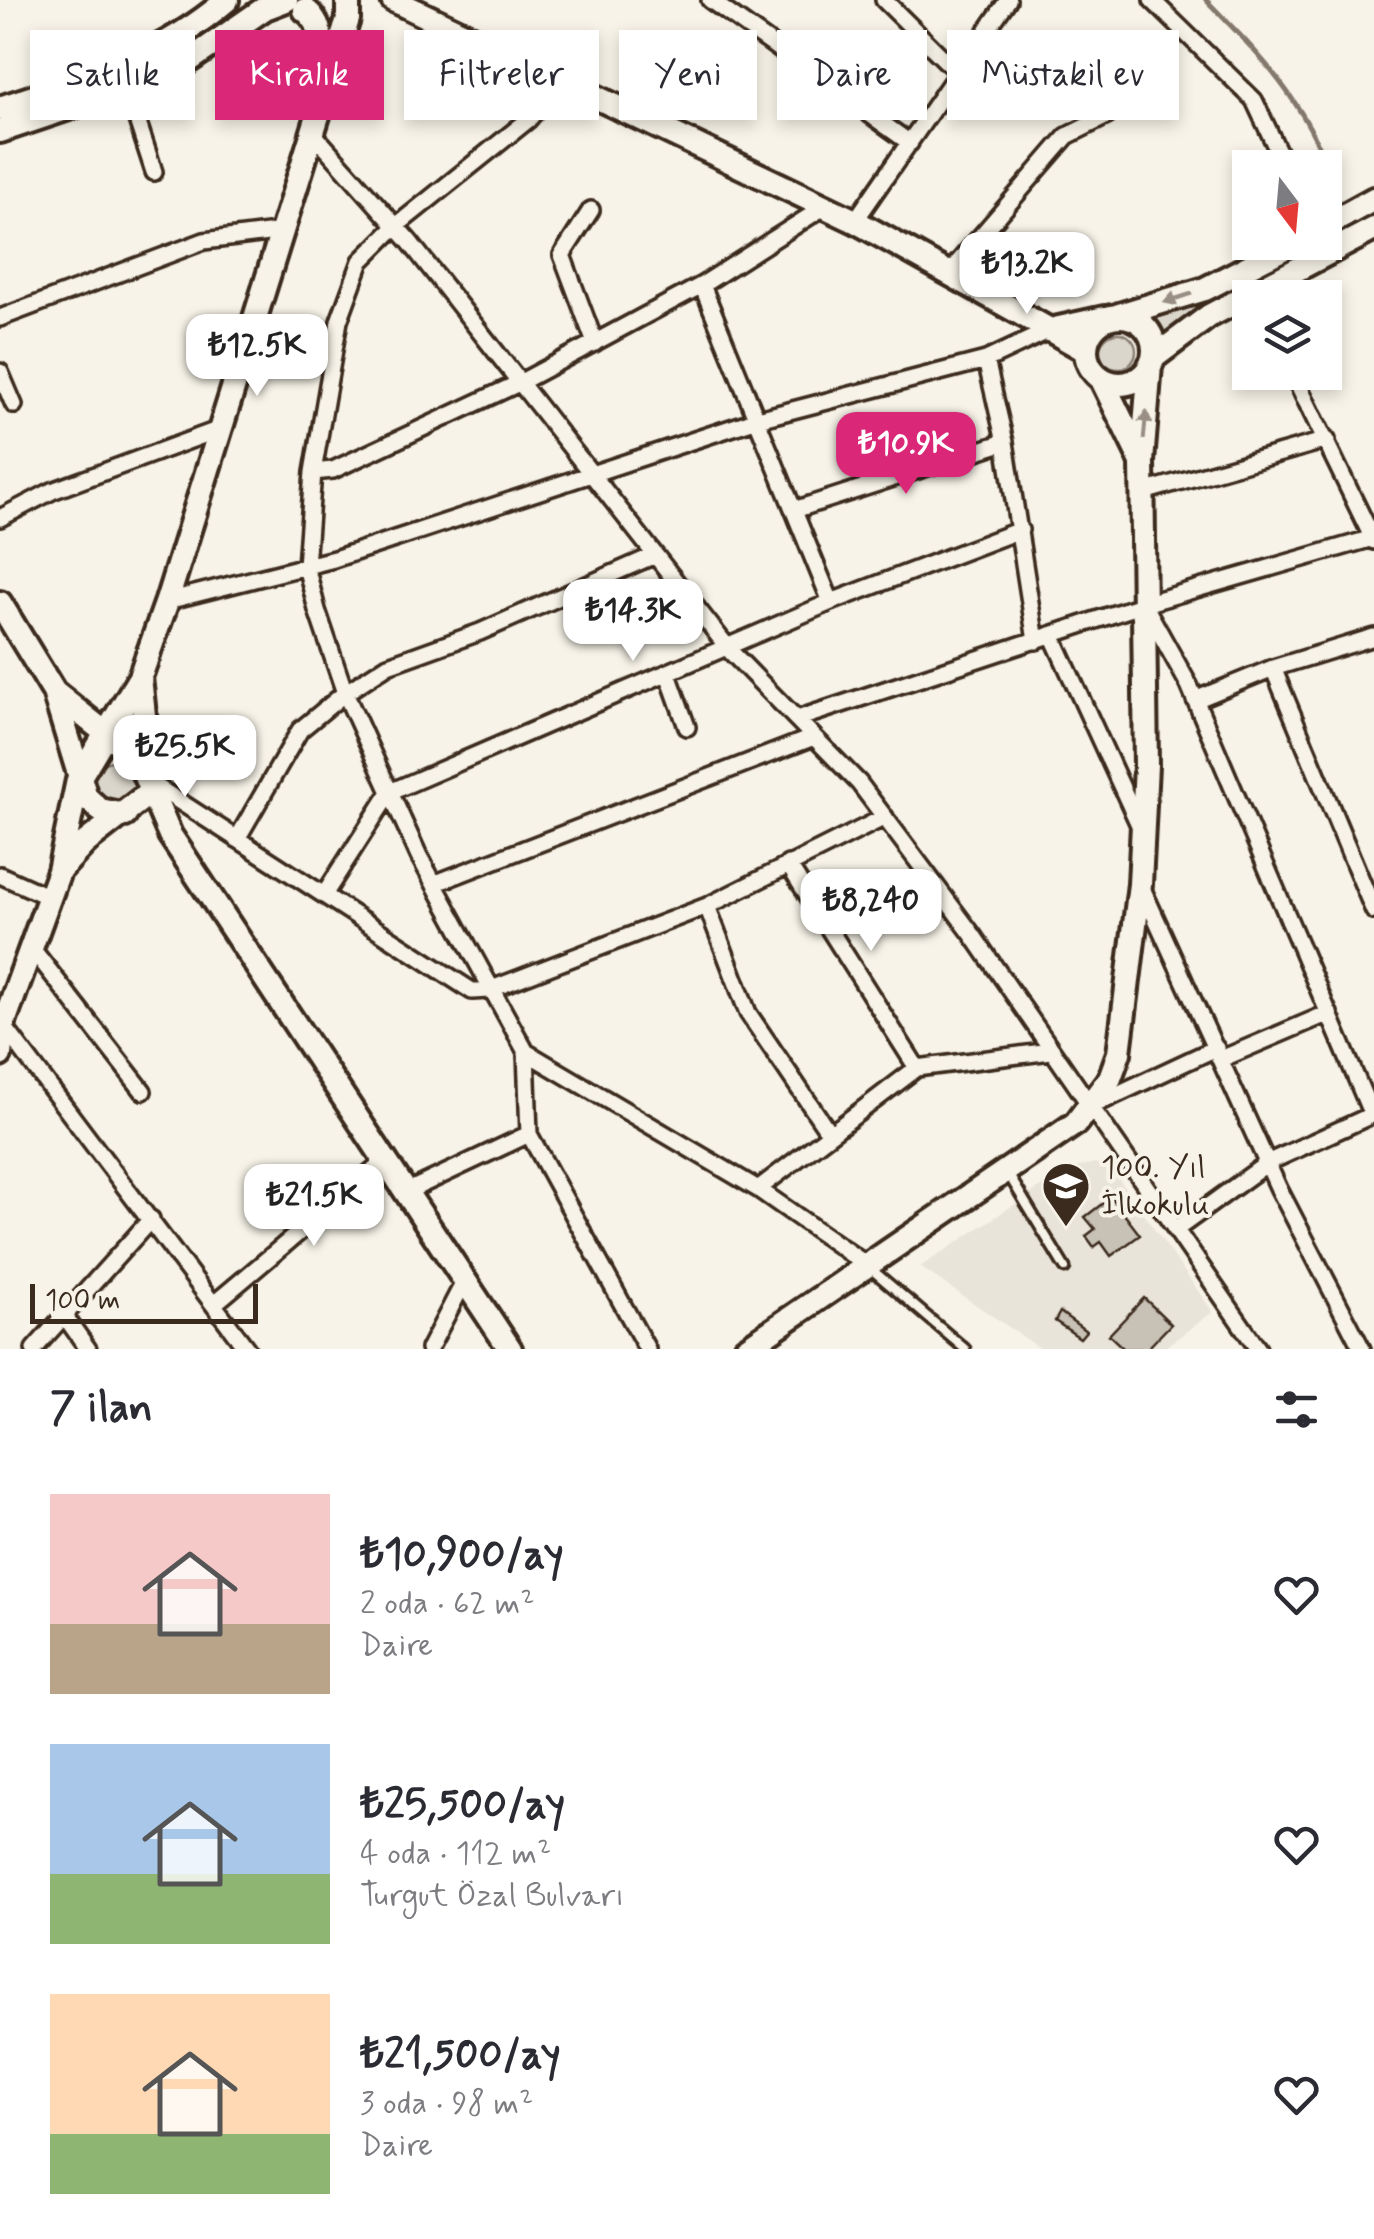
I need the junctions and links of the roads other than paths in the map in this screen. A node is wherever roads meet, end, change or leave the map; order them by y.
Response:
1 (227, 0) edge
2 (345, 0) edge
3 (394, 0) edge
4 (710, 0) edge
5 (884, 0) edge
6 (1008, 0) edge
7 (1152, 0) edge
8 (294, 3) edge
9 (317, 30) edge
10 (344, 30) edge
11 (456, 30) edge
12 (988, 30) edge
13 (195, 57) edge
14 (947, 62) edge
15 (947, 91) edge
16 (599, 99) edge
17 (0, 108) edge
18 (35, 120) edge
19 (136, 120) edge
20 (315, 120) edge
21 (528, 120) edge
22 (1099, 120) edge
23 (0, 132) edge
24 (312, 132) junction
25 (910, 143) junction
26 (1278, 150) edge
27 (154, 172) dead end
28 (1374, 199) edge
29 (824, 207) junction
30 (592, 210) dead end
31 (1342, 217) edge
32 (855, 222) junction
33 (396, 226) junction
34 (1374, 228) edge
35 (284, 230) junction
36 (1261, 260) edge
37 (948, 274) junction
38 (1279, 280) edge
39 (702, 285) junction
40 (1232, 305) edge
41 (1114, 316) junction
42 (0, 318) edge
43 (1050, 330) junction
44 (595, 343) junction
45 (1085, 350) junction
46 (986, 360) junction
47 (1152, 362) junction
48 (0, 372) edge
49 (1101, 378) junction
50 (519, 383) junction
51 (1301, 390) edge
52 (14, 404) dead end
53 (758, 418) junction
54 (220, 429) junction
55 (1327, 440) junction
56 (1005, 442) junction
57 (1142, 462) junction
58 (312, 472) junction
59 (590, 474) junction
60 (1143, 492) junction
61 (794, 510) junction
62 (0, 518) edge
63 (1020, 530) junction
64 (1373, 540) edge
65 (655, 556) junction
66 (306, 566) junction
67 (167, 601) junction
68 (0, 602) edge
69 (831, 602) junction
70 (1144, 604) junction
71 (1374, 637) edge
72 (1044, 638) junction
73 (729, 648) junction
74 (1273, 668) junction
75 (668, 674) junction
76 (140, 677) junction
77 (54, 692) junction
78 (345, 692) junction
79 (1195, 700) junction
80 (797, 719) junction
81 (687, 727) dead end
82 (105, 734) junction
83 (814, 737) junction
84 (78, 780) junction
85 (151, 783) junction
86 (390, 792) junction
87 (128, 813) junction
88 (885, 818) junction
89 (1142, 833) junction
90 (170, 835) junction
91 (237, 839) junction
92 (788, 864) junction
93 (60, 871) junction
94 (0, 875) edge
95 (436, 883) junction
96 (1140, 884) junction
97 (324, 896) junction
98 (49, 897) junction
99 (706, 906) junction
100 (1374, 911) edge
101 (30, 946) junction
102 (489, 990) junction
103 (1328, 1013) junction
104 (1, 1025) edge
105 (1051, 1050) junction
106 (526, 1052) junction
107 (1219, 1054) junction
108 (0, 1055) edge
109 (916, 1068) junction
110 (144, 1092) dead end
111 (1092, 1106) junction
112 (1373, 1115) edge
113 (529, 1134) junction
114 (830, 1134) junction
115 (386, 1160) junction
116 (1269, 1162) junction
117 (1007, 1172) junction
118 (758, 1190) junction
119 (406, 1192) junction
120 (151, 1219) junction
121 (1178, 1228) junction
122 (868, 1266) junction
123 (1065, 1268) dead end
124 (465, 1280) junction
125 (214, 1304) junction
126 (64, 1315) junction
127 (34, 1349) edge
128 (88, 1349) edge
129 (247, 1349) edge
130 (429, 1349) edge
131 (510, 1349) edge
132 (646, 1349) edge
133 (745, 1349) edge
134 (965, 1349) edge
135 (1258, 1349) edge
136 (1362, 1349) edge

1 - 17 main road
2 - 8 main road
2 - 10 main road
3 - 11 main road
4 - 25 street
5 - 14 street
6 - 12 street
7 - 26 street
8 - 9 main road
8 - 13 main road
15 - 25 street
16 - 29 main road
18 - 23 main road
19 - 27 street
20 - 24 main road
21 - 33 street
22 - 37 street
24 - 33 street
24 - 35 main road
25 - 32 street
28 - 31 main road
29 - 32 main road
29 - 39 street
30 - 44 street
32 - 37 main road
33 - 50 street
33 - 58 street
34 - 38 main road
35 - 42 street
35 - 54 main road
36 -> 41 main road
37 - 43 main road
39 - 44 street
39 - 53 street
40 - 47 main road
41 - 43 main road
41 - 45 main road
41 - 47 main road
43 - 45 main road
43 - 46 street
44 - 50 street
45 - 49 main road
46 - 53 street
46 - 56 street
47 - 49 main road
57 -> 47 main road
48 - 52 street
49 - 57 main road
50 - 58 street
50 - 59 street
51 - 55 street
53 - 59 street
53 - 61 street
54 - 62 street
54 - 67 main road
55 - 60 street
55 - 64 street
56 - 61 street
56 - 63 street
57 - 60 main road
58 - 66 street
59 - 65 street
59 - 66 street
60 - 70 main road
61 - 69 street
63 - 69 street
63 - 72 street
64 - 70 street
65 - 73 street
65 - 78 street
66 - 67 street
66 - 78 street
67 - 76 main road
68 - 77 main road
69 - 73 street
70 - 72 street
70 - 79 street
70 - 89 main road
71 - 74 street
72 - 80 street
72 - 89 street
73 - 75 street
73 - 80 street
74 - 79 street
74 - 100 street
75 - 81 street
75 - 86 street
76 - 82 main road
76 - 85 main road
77 - 82 main road
77 - 84 main road
78 - 86 street
78 - 91 street
79 - 103 street
80 - 83 street
82 - 84 main road
82 - 85 main road
83 - 88 street
83 - 95 street
84 - 87 main road
84 - 93 main road
85 - 87 main road
85 - 90 main road
85 - 91 street
86 - 95 street
86 - 97 street
87 - 90 main road
87 - 93 main road
88 - 92 street
88 - 105 street
89 - 96 main road
90 - 115 main road
91 - 97 street
92 - 99 street
92 - 109 street
93 - 98 main road
94 - 98 street
95 - 102 street
96 - 107 street
96 - 111 main road
97 - 102 street
98 - 101 main road
99 - 102 street
99 - 114 street
101 - 104 main road
101 - 110 street
102 - 106 street
103 - 107 street
103 - 112 street
104 - 108 main road
104 - 120 street
105 - 109 street
105 - 111 street
106 - 113 street
106 - 118 street
107 - 111 street
107 - 116 street
109 - 114 street
111 - 117 main road
111 - 121 street
112 - 116 street
113 - 119 street
113 - 132 street
114 - 118 street
115 - 119 main road
115 - 125 street
116 - 121 street
116 - 136 street
117 - 122 main road
117 - 123 lane
118 - 122 street
119 - 124 main road
120 - 125 street
120 - 126 street
121 - 135 street
122 - 133 main road
122 - 134 lane
124 - 130 street
124 - 131 main road
125 - 129 street
126 - 127 street
126 - 128 street

